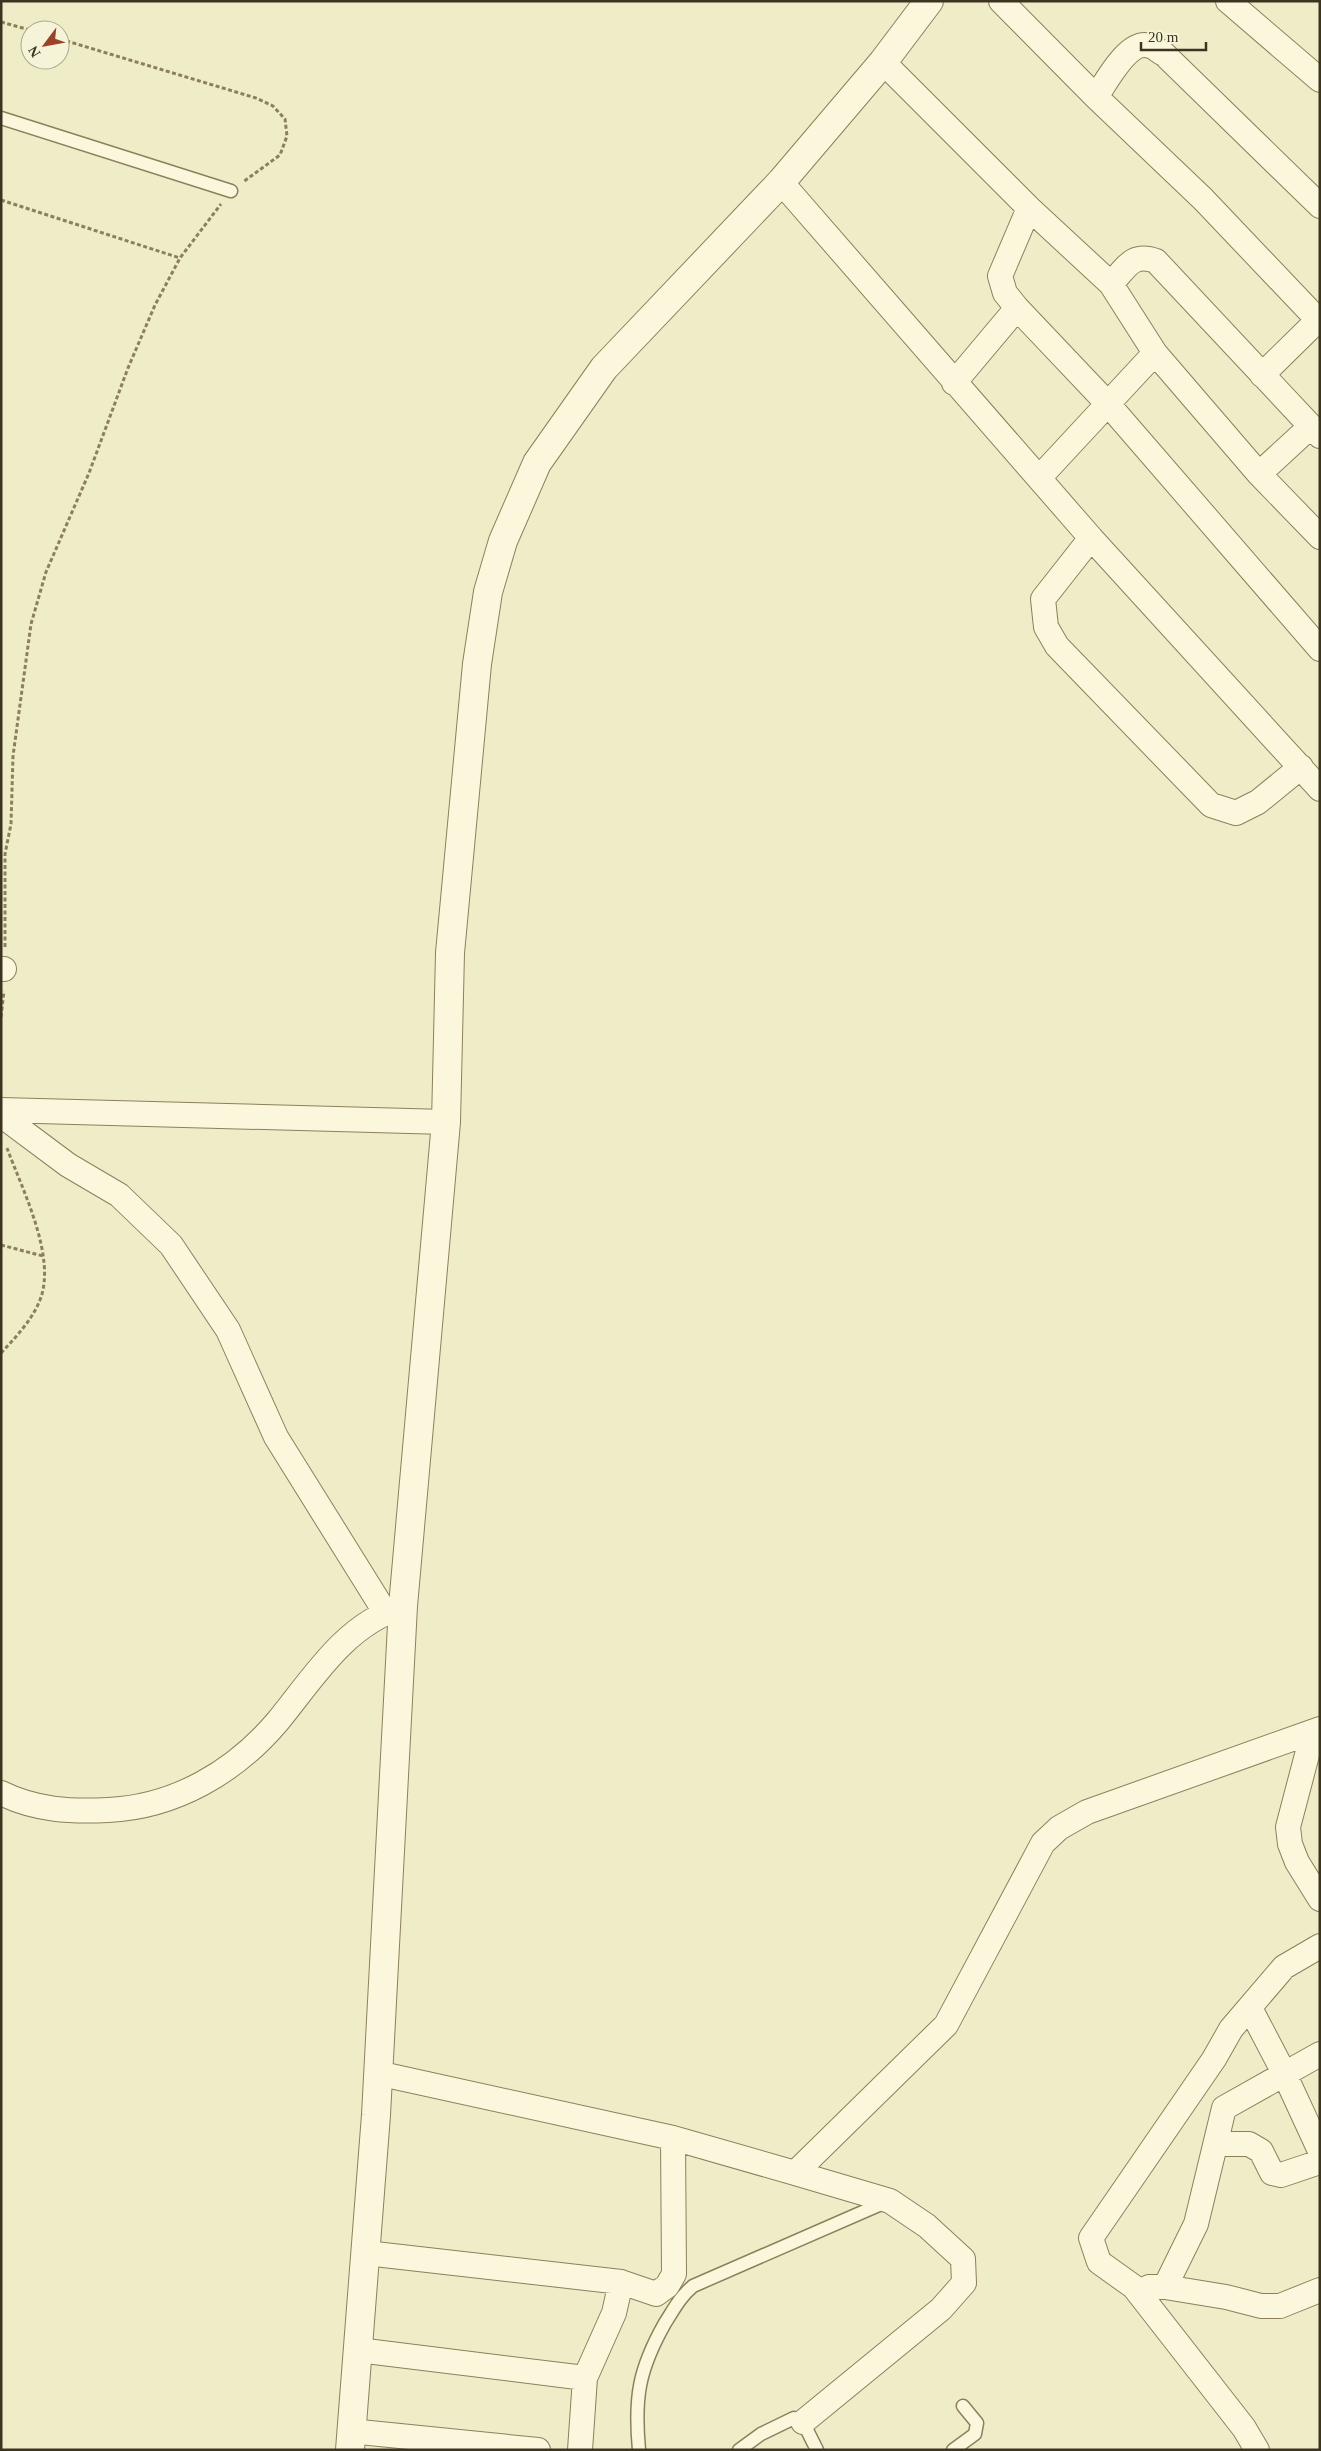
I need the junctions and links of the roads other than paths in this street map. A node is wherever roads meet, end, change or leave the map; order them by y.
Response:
1 (929, 1) edge
2 (1001, 1) edge
3 (1228, 1) edge
4 (1251, 9) edge
5 (883, 62) junction
6 (1320, 80) edge
7 (1096, 98) junction
8 (1, 118) edge
9 (781, 182) junction
10 (231, 191) road end
11 (1320, 206) edge
12 (1029, 208) junction
13 (1110, 284) junction
14 (1017, 308) junction
15 (1319, 321) edge
16 (1155, 353) junction
17 (1262, 375) junction
18 (954, 383) junction
19 (1108, 404) junction
20 (1315, 432) edge
21 (1259, 474) junction
22 (1039, 478) junction
23 (1320, 537) edge
24 (1091, 538) junction
25 (1320, 649) edge
26 (1301, 767) junction
27 (1320, 788) edge
28 (1, 1110) edge
29 (1, 1115) edge
30 (446, 1122) junction
31 (394, 1609) junction
32 (1316, 1731) edge
33 (1, 1793) edge
34 (1320, 1899) edge
35 (1320, 1946) edge
36 (1250, 2008) junction
37 (1320, 2054) edge
38 (377, 2073) junction
39 (1284, 2073) junction
40 (1191, 2091) junction
41 (1224, 2108) junction
42 (673, 2138) junction
43 (1216, 2144) junction
44 (1320, 2151) edge
45 (1320, 2162) edge
46 (795, 2173) junction
47 (890, 2201) junction
48 (366, 2253) junction
49 (621, 2282) junction
50 (1134, 2287) junction
51 (1165, 2287) junction
52 (1320, 2290) edge
53 (675, 2291) junction
54 (358, 2350) junction
55 (585, 2378) junction
56 (963, 2406) dead end
57 (803, 2422) junction
58 (350, 2440) edge
59 (538, 2450) edge
60 (580, 2450) edge
61 (639, 2450) edge
62 (739, 2450) edge
63 (817, 2450) edge
64 (952, 2450) edge
65 (1257, 2450) edge

1 - 5 street
2 - 7 street
3 - 4 street
4 - 6 street
5 - 9 street
5 - 12 street
7 - 11 street
7 - 15 street
8 - 10 lane
9 - 18 street
9 - 30 street
12 - 13 street
12 - 14 street
13 - 16 street
13 - 17 street
14 - 18 street
14 - 19 street
15 - 17 street
16 - 19 street
16 - 21 street
17 - 20 street
18 - 22 street
19 - 22 street
19 - 25 street
20 - 21 street
21 - 23 street
22 - 24 street
24 - 26 street
24 - 26 street
26 - 27 street
28 - 30 street
29 - 31 street
30 - 31 street
31 - 33 street
31 - 38 street
32 - 34 street
32 - 46 street
35 - 36 street
36 - 39 street
36 - 40 street
37 - 39 street
38 - 42 street
38 - 48 street
39 - 41 street
39 - 44 street
40 - 41 street
40 - 50 street
41 - 43 street
42 - 46 street
42 - 53 street
43 - 45 street
43 - 51 street
46 - 47 street
47 - 53 lane
47 - 57 street
48 - 49 street
48 - 54 street
49 - 53 street
49 - 55 street
50 - 51 street
50 - 65 street
51 - 52 street
53 - 61 lane
54 - 55 street
54 - 58 street
55 - 60 street
56 - 64 lane
57 - 62 lane
57 - 63 lane
58 - 59 street

